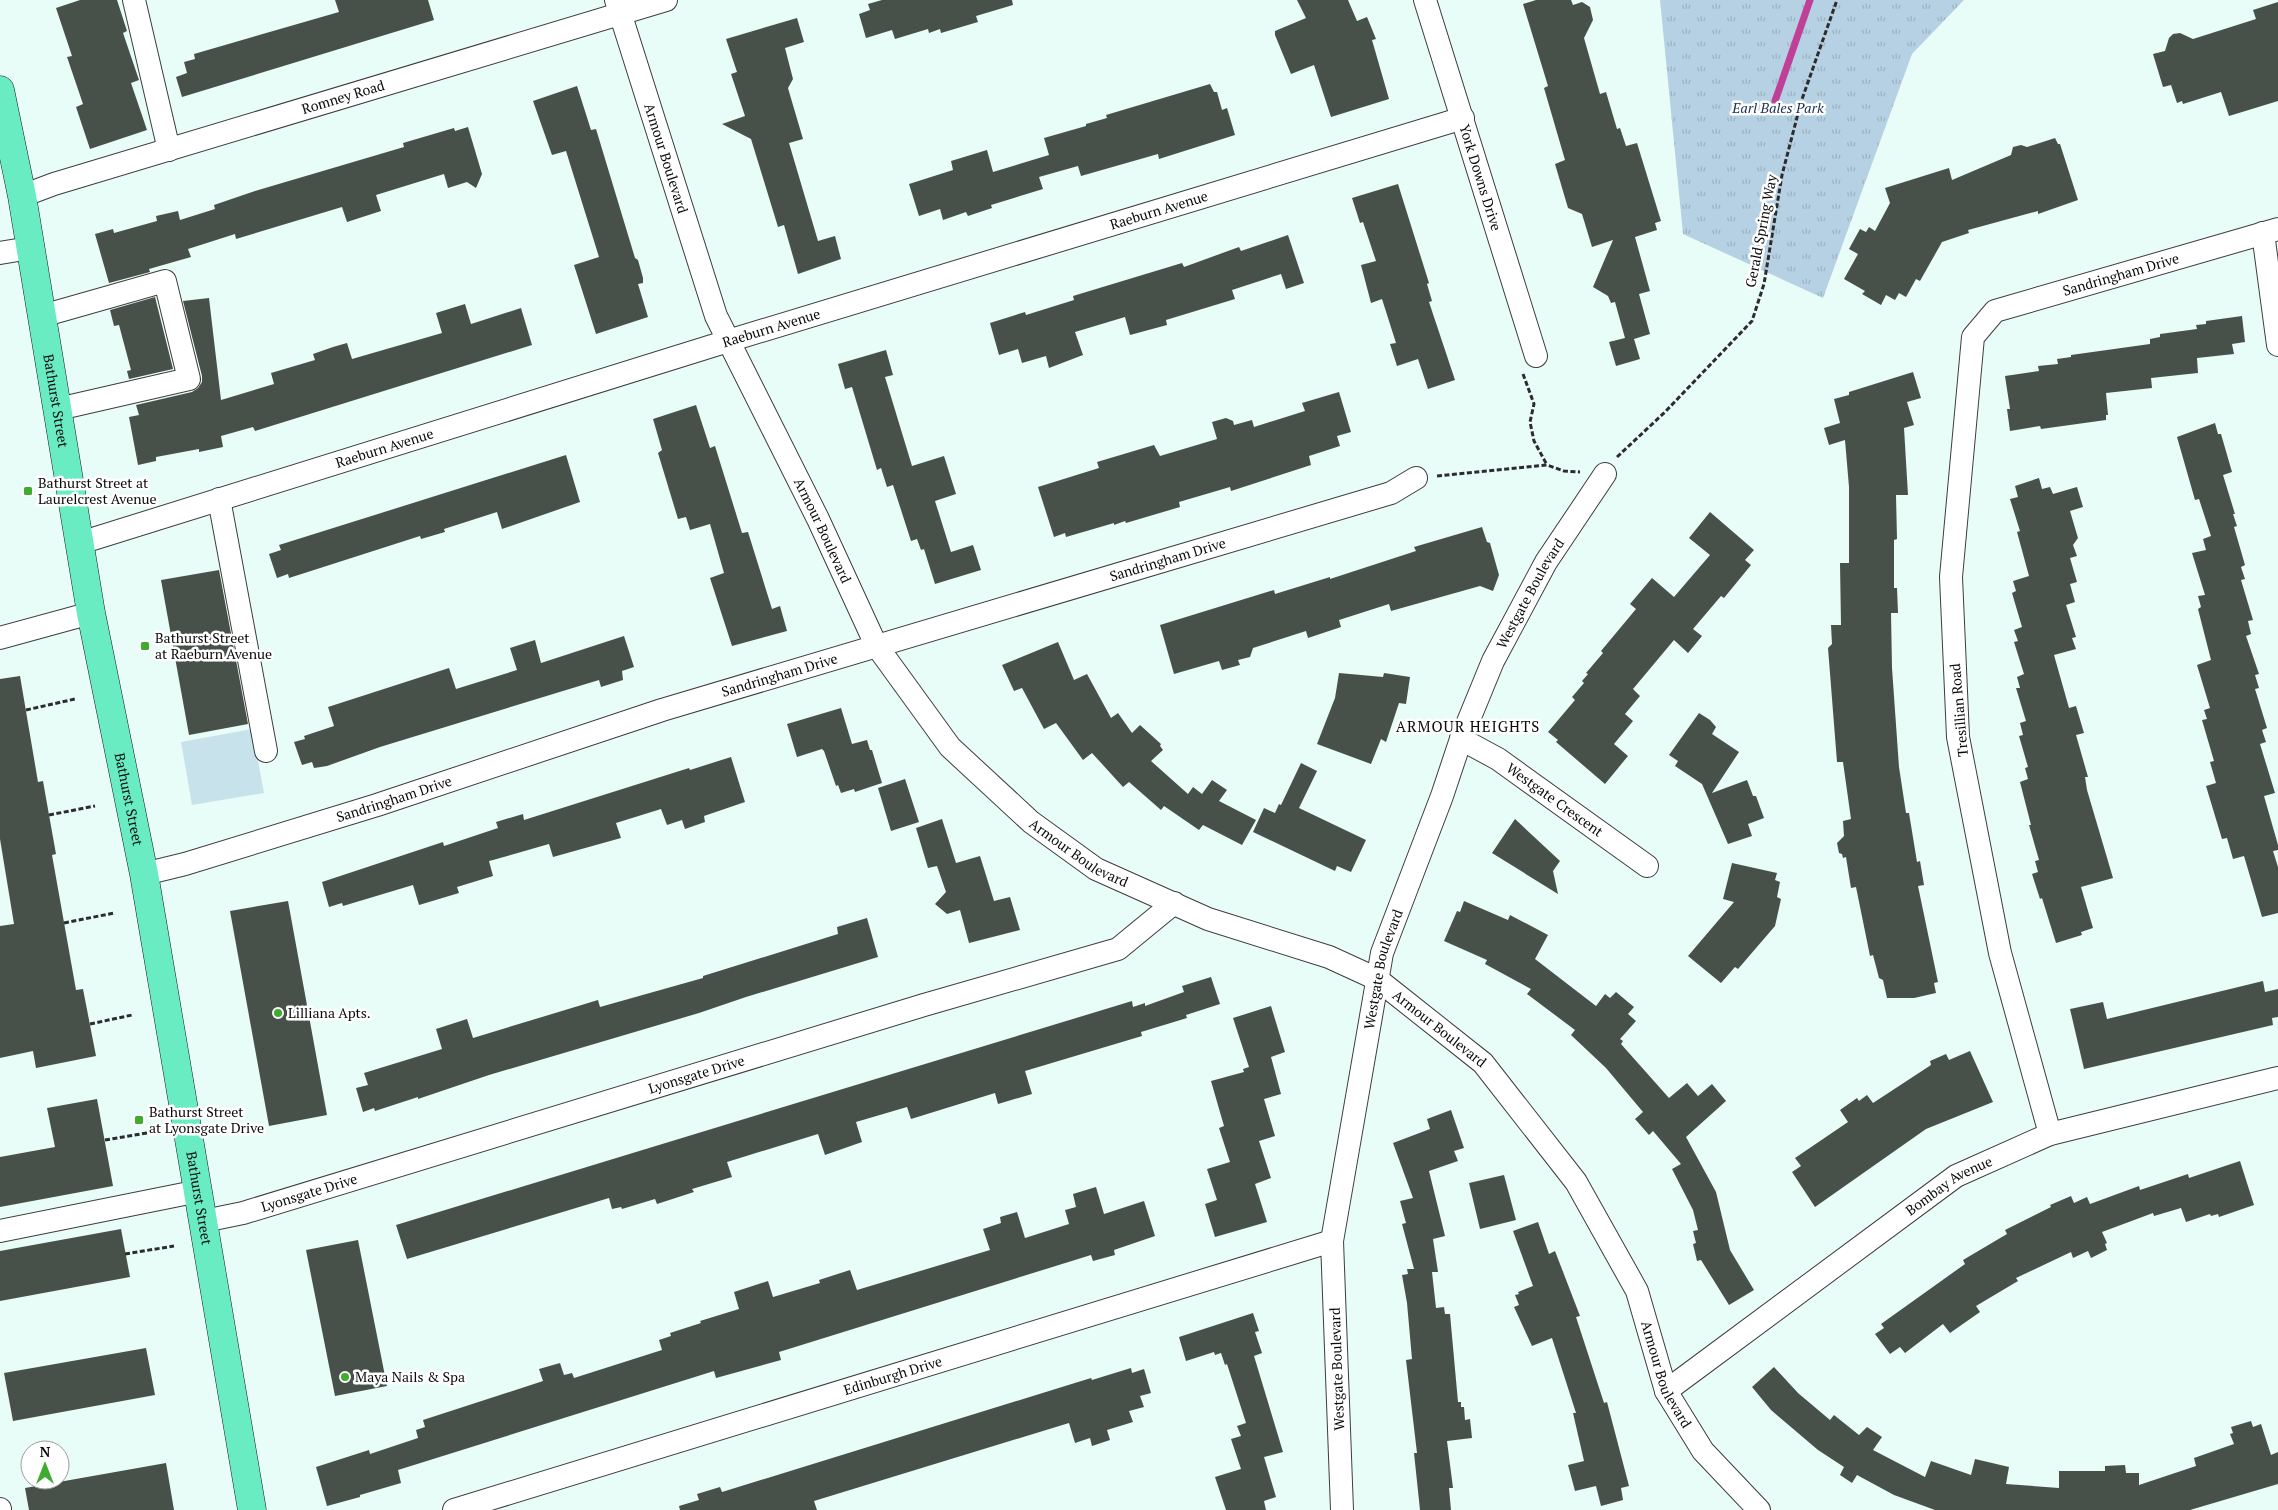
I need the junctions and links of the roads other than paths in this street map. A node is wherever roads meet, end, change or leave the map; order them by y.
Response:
1 (134, 0) edge
2 (666, 0) edge
3 (1425, 0) edge
4 (618, 6) edge
5 (0, 90) edge
6 (1463, 118) junction
7 (169, 150) junction
8 (22, 196) junction
9 (2270, 231) edge
10 (30, 248) junction
11 (0, 253) edge
12 (42, 316) junction
13 (1973, 337) joint
14 (728, 340) junction
15 (2278, 345) edge
16 (1536, 356) road end
17 (58, 409) junction
18 (1605, 474) road end
19 (1416, 478) road end
20 (219, 500) junction
21 (80, 543) junction
22 (91, 613) junction
23 (0, 638) edge
24 (876, 645) junction
25 (1461, 739) junction
26 (266, 751) dead end
27 (1647, 866) dead end
28 (144, 874) junction
29 (1174, 902) junction
30 (1377, 979) junction
31 (2278, 1078) edge
32 (2050, 1134) junction
33 (199, 1191) junction
34 (204, 1221) junction
35 (0, 1231) edge
36 (1332, 1242) junction
37 (1666, 1391) junction
38 (252, 1510) edge
39 (454, 1510) edge
40 (1342, 1510) edge
41 (1759, 1510) edge

1 - 7 street
2 - 4 street, Romney Road
3 - 6 street, York Downs Drive
4 - 7 street, Romney Road
4 - 14 street, Armour Boulevard
5 - 8 main road, Bathurst Street
6 - 14 street, Raeburn Avenue
6 - 16 street, York Downs Drive
7 - 8 street, Romney Road
8 - 10 main road, Bathurst Street
9 - 13 street, Sandringham Drive
9 - 15 street
10 - 11 street
10 - 12 main road, Bathurst Street
12 - 17 main road, Bathurst Street
12 - 17 street
13 - 32 street, Tresillian Road
14 - 20 street, Raeburn Avenue
14 - 24 street, Armour Boulevard
17 - 21 main road, Bathurst Street
18 - 25 street, Westgate Boulevard
19 - 24 street, Sandringham Drive
20 - 21 street, Raeburn Avenue
20 - 26 street
21 - 22 main road, Bathurst Street
22 - 23 street
22 - 28 main road, Bathurst Street
24 - 28 street, Sandringham Drive
24 - 29 street, Armour Boulevard
25 - 27 street, Westgate Crescent
25 - 30 street, Westgate Boulevard
28 - 33 main road, Bathurst Street
29 - 30 street, Armour Boulevard
29 - 34 street, Lyonsgate Drive
30 - 36 street, Westgate Boulevard
30 - 37 street, Armour Boulevard
31 - 32 street, Bombay Avenue
32 - 37 street, Bombay Avenue
33 - 34 main road, Bathurst Street
33 - 35 street
34 - 38 main road, Bathurst Street
36 - 39 street, Edinburgh Drive
36 - 40 street, Westgate Boulevard
37 - 41 street, Armour Boulevard

